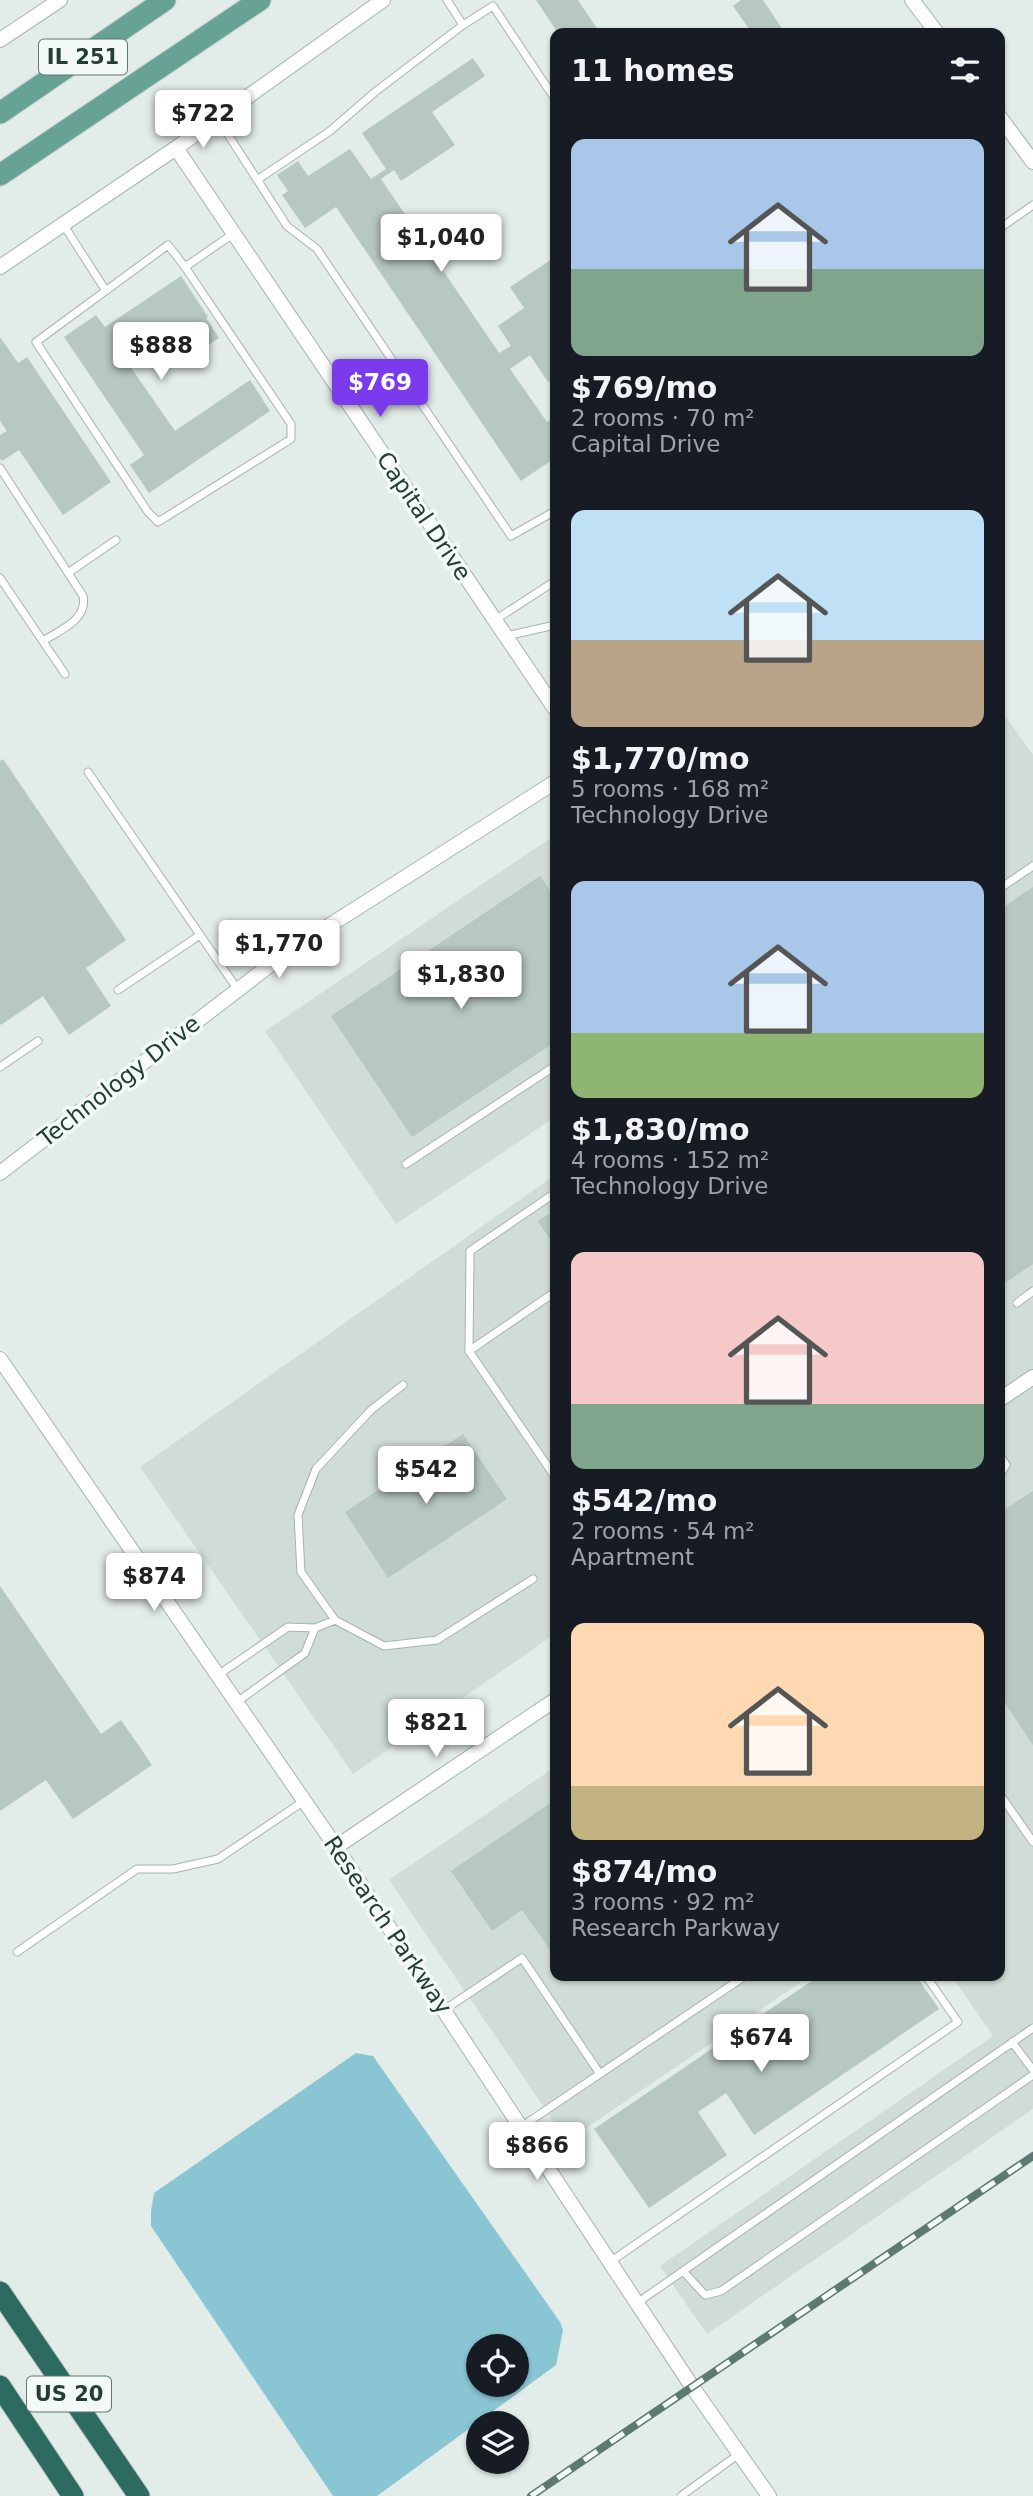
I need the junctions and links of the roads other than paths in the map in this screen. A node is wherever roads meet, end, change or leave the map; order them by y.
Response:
1 (60, 0) edge
2 (165, 0) edge
3 (260, 0) edge
4 (383, 0) edge
5 (447, 0) edge
6 (912, 0) edge
7 (921, 7) edge
8 (463, 25) junction
9 (934, 28) edge
10 (0, 40) edge
11 (550, 92) edge
12 (0, 113) edge
13 (218, 118) junction
14 (1005, 124) edge
15 (176, 148) junction
16 (1033, 162) edge
17 (0, 174) edge
18 (257, 180) junction
19 (1033, 205) edge
20 (63, 224) junction
21 (1005, 225) edge
22 (234, 233) junction
23 (0, 267) edge
24 (186, 267) junction
25 (106, 290) junction
26 (0, 468) edge
27 (550, 514) edge
28 (116, 540) dead end
29 (68, 573) junction
30 (0, 578) edge
31 (550, 584) edge
32 (495, 620) junction
33 (550, 626) edge
34 (506, 637) junction
35 (43, 641) junction
36 (65, 674) dead end
37 (550, 702) edge
38 (88, 772) dead end
39 (550, 785) edge
40 (1033, 866) edge
41 (1005, 885) edge
42 (200, 935) junction
43 (118, 990) dead end
44 (238, 990) junction
45 (38, 1041) dead end
46 (0, 1067) edge
47 (550, 1069) edge
48 (406, 1164) dead end
49 (0, 1173) edge
50 (550, 1196) edge
51 (1033, 1292) edge
52 (550, 1295) edge
53 (1017, 1303) dead end
54 (469, 1351) junction
55 (0, 1359) edge
56 (1033, 1377) edge
57 (403, 1385) dead end
58 (1005, 1396) edge
59 (550, 1470) edge
60 (533, 1579) dead end
61 (335, 1620) junction
62 (315, 1628) junction
63 (218, 1675) junction
64 (236, 1702) junction
65 (550, 1703) edge
66 (304, 1801) junction
67 (1005, 1802) edge
68 (1033, 1842) edge
69 (336, 1847) junction
70 (17, 1952) dead end
71 (738, 1981) edge
72 (929, 1981) edge
73 (444, 2010) junction
74 (1033, 2028) edge
75 (1012, 2042) junction
76 (1033, 2070) edge
77 (600, 2074) junction
78 (1033, 2075) edge
79 (521, 2127) junction
80 (610, 2262) junction
81 (682, 2271) junction
82 (0, 2292) edge
83 (637, 2302) junction
84 (0, 2386) edge
85 (739, 2454) junction
86 (73, 2496) edge
87 (139, 2496) edge
88 (681, 2496) edge
89 (769, 2496) edge

1 - 10 street
2 - 12 main road, IL 251
3 - 17 main road, IL 251
4 - 13 street
5 - 8 lane
6 - 7 street
7 - 9 street
8 - 11 lane
8 - 18 lane
13 - 15 street
13 - 18 lane
14 - 16 street
15 - 20 street
15 - 22 street, Capital Drive
18 - 27 lane
19 - 21 lane
20 - 23 street
20 - 25 lane
22 - 24 lane
22 - 32 street, Capital Drive
24 - 25 lane
24 - 25 lane
26 - 29 lane
28 - 29 lane
29 - 35 lane
30 - 35 lane
31 - 32 lane
32 - 34 street, Capital Drive
33 - 34 lane
34 - 37 street, Capital Drive
35 - 36 lane
38 - 42 lane
39 - 44 street, Technology Drive
40 - 41 lane
42 - 43 lane
42 - 44 lane
44 - 49 street, Technology Drive
45 - 46 lane
47 - 48 lane
50 - 54 lane
51 - 53 lane
52 - 54 lane
54 - 59 lane
55 - 63 street, Research Parkway
56 - 58 street
57 - 61 lane
60 - 61 lane
61 - 62 lane
62 - 63 lane
62 - 64 lane
63 - 64 street, Research Parkway
64 - 66 street, Research Parkway
65 - 69 street
66 - 69 street, Research Parkway
66 - 70 lane
67 - 68 lane
69 - 73 street, Research Parkway
71 - 77 lane
72 - 80 lane
73 - 77 lane
73 - 79 street, Research Parkway
74 - 75 lane
75 - 76 lane
75 - 81 lane
77 - 79 lane
78 - 81 lane
79 - 80 street, Research Parkway
80 - 83 street, Research Parkway
81 - 83 lane
82 - 87 highway, US 20
83 - 85 street, Research Parkway
84 - 86 highway, US 20
85 - 88 lane
85 - 89 street, Research Parkway

